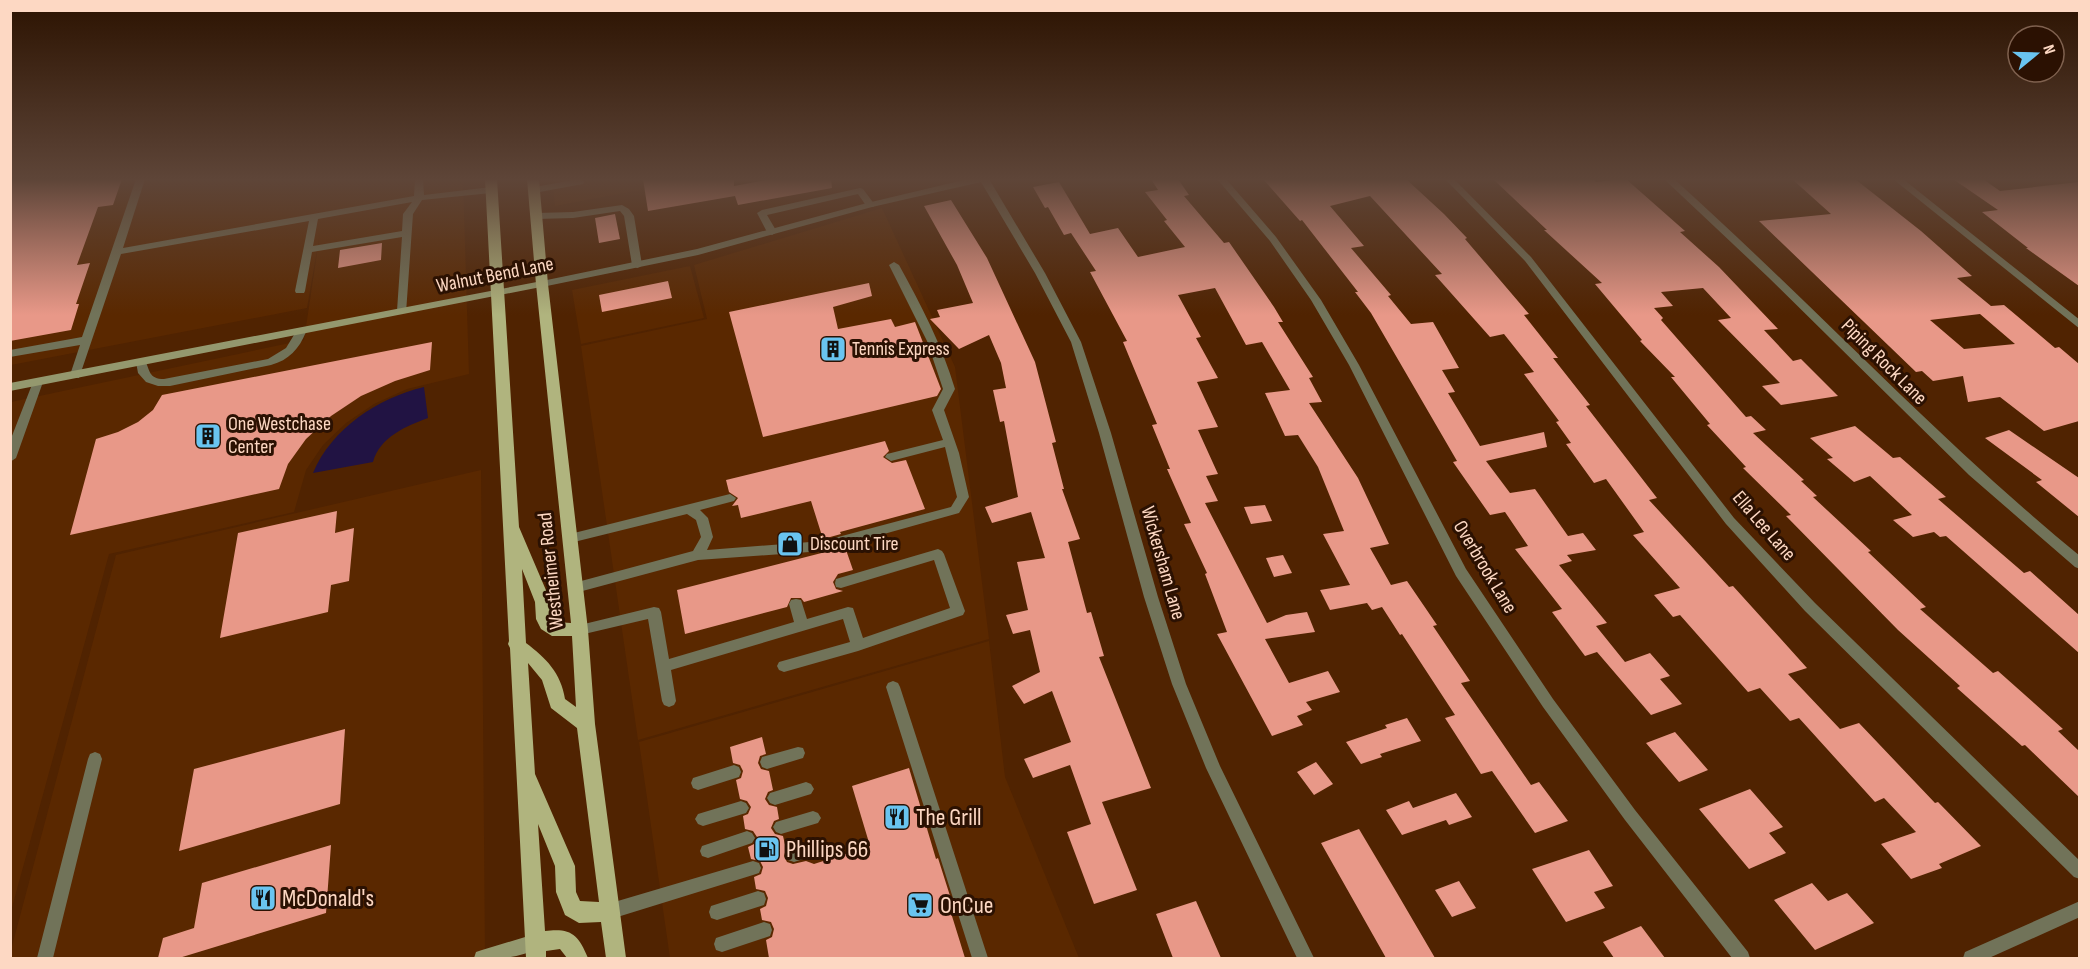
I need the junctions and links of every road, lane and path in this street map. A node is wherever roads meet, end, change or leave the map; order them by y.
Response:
1 (126, 224) edge
2 (273, 224) edge
3 (313, 224) edge
4 (407, 224) edge
5 (493, 224) edge
6 (537, 224) edge
7 (630, 224) edge
8 (768, 224) edge
9 (800, 224) edge
10 (1010, 224) edge
11 (1260, 224) edge
12 (1494, 224) edge
13 (1720, 224) edge
14 (1954, 224) edge
15 (772, 232) junction
16 (407, 233) junction
17 (308, 250) junction
18 (117, 252) junction
19 (637, 265) junction
20 (894, 265) dead end
21 (542, 284) junction
22 (300, 291) dead end
23 (496, 293) junction
24 (402, 311) junction
25 (2079, 326) edge
26 (301, 332) junction
27 (87, 340) junction
28 (10, 354) edge
29 (141, 362) junction
30 (75, 375) junction
31 (38, 382) junction
32 (10, 387) edge
33 (950, 442) junction
34 (891, 457) dead end
35 (10, 458) edge
36 (730, 498) dead end
37 (689, 509) junction
38 (509, 520) junction
39 (570, 538) junction
40 (699, 555) junction
41 (2079, 564) edge
42 (841, 583) dead end
43 (575, 588) junction
44 (796, 604) dead end
45 (802, 626) junction
46 (580, 630) junction
47 (516, 644) junction
48 (858, 645) junction
49 (664, 666) junction
50 (784, 666) dead end
51 (893, 687) dead end
52 (669, 701) dead end
53 (586, 724) junction
54 (798, 753) dead end
55 (95, 759) dead end
56 (767, 762) dead end
57 (525, 769) junction
58 (735, 772) dead end
59 (698, 783) dead end
60 (806, 789) dead end
61 (775, 798) dead end
62 (741, 808) dead end
63 (813, 818) dead end
64 (703, 819) dead end
65 (781, 827) dead end
66 (747, 838) dead end
67 (819, 846) dead end
68 (708, 851) dead end
69 (794, 855) dead end
70 (753, 868) dead end
71 (2079, 872) edge
72 (758, 899) dead end
73 (2079, 909) edge
74 (611, 911) junction
75 (717, 912) dead end
76 (764, 930) dead end
77 (722, 944) dead end
78 (535, 950) edge
79 (45, 958) edge
80 (482, 958) edge
81 (578, 958) edge
82 (616, 958) edge
83 (980, 958) edge
84 (1306, 958) edge
85 (1742, 958) edge
86 (1971, 958) edge

1 - 18 street
2 - 18 street
3 - 17 street
4 - 16 street
5 - 23 main road, Westheimer Road
6 - 21 main road, Westheimer Road
7 - 19 street
8 - 15 street
9 - 15 street, Walnut Bend Lane
10 - 84 street, Wickersham Lane
11 - 85 street, Overbrook Lane
12 - 71 street, Ella Lee Lane
13 - 41 street, Piping Rock Lane
14 - 25 street
15 - 19 street, Walnut Bend Lane
16 - 17 street
16 - 24 street
17 - 22 street
18 - 27 street
19 - 21 street, Walnut Bend Lane
20 - 33 street
21 - 23 street, Walnut Bend Lane
21 - 39 main road, Westheimer Road
23 - 24 street, Walnut Bend Lane
23 - 38 main road, Westheimer Road
24 - 26 street, Walnut Bend Lane
26 - 29 street, Walnut Bend Lane
26 - 29 street
27 - 28 street
27 - 30 street
29 - 30 street, Walnut Bend Lane
30 - 31 street, Walnut Bend Lane
31 - 32 street, Walnut Bend Lane
31 - 35 street
33 - 34 street
33 - 40 street
36 - 37 street
37 - 39 street
37 - 40 street
38 - 46 main road
38 - 47 main road, Westheimer Road
39 - 43 main road, Westheimer Road
40 - 43 street
42 - 48 street
43 - 46 main road, Westheimer Road
44 - 45 street
45 - 48 street
45 - 49 street
46 - 49 street
46 - 53 main road, Westheimer Road
47 - 53 main road
47 - 57 main road, Westheimer Road
48 - 50 street
49 - 52 street
51 - 83 street
53 - 74 main road, Westheimer Road
54 - 56 street
55 - 79 street
57 - 74 main road
57 - 78 main road, Westheimer Road
58 - 59 street
60 - 61 street
62 - 64 street
63 - 65 street
66 - 68 street
67 - 69 street
70 - 74 street
72 - 75 street
73 - 86 street
74 - 82 main road, Westheimer Road
76 - 77 street
78 - 80 street
78 - 81 main road

